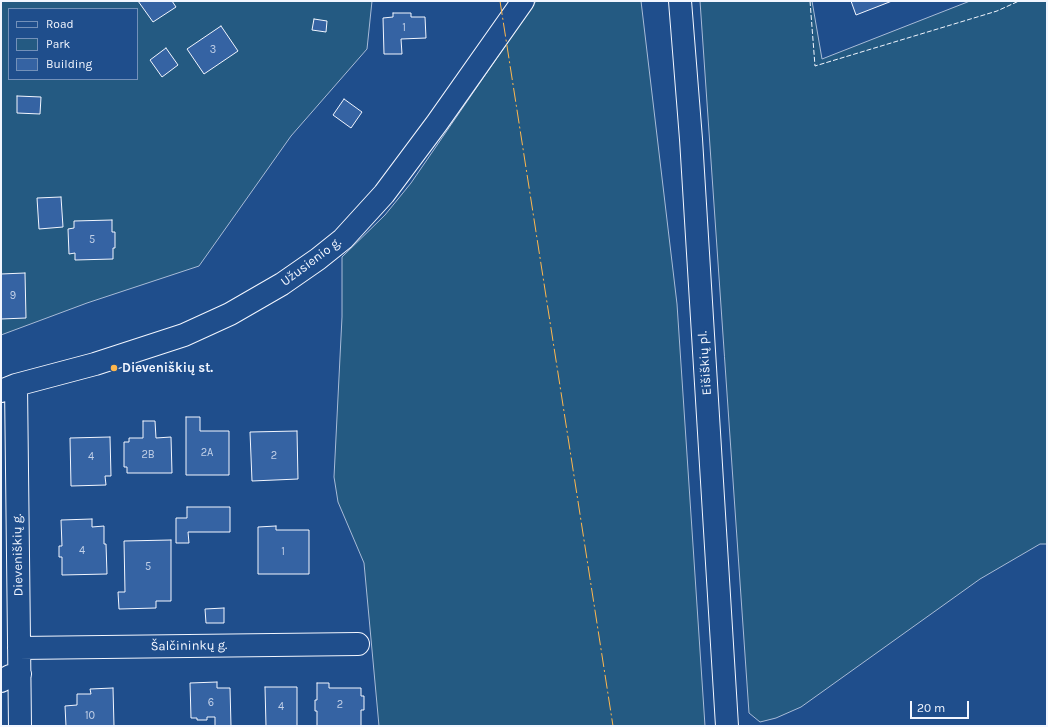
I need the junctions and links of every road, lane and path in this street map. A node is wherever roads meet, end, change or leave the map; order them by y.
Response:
1 (523, 1) edge
2 (680, 1) edge
3 (9, 388) edge
4 (358, 644) dead end
5 (19, 648) junction
6 (10, 678) edge
7 (20, 726) edge
8 (727, 726) edge

1 - 3 street, Užusienio g.
2 - 8 street, Eišiškių pl.
3 - 5 street, Dieveniškių g.
4 - 5 street, Šalčininkų g.
5 - 6 street, Dieveniškių g.
6 - 7 street, Dieveniškių g.

